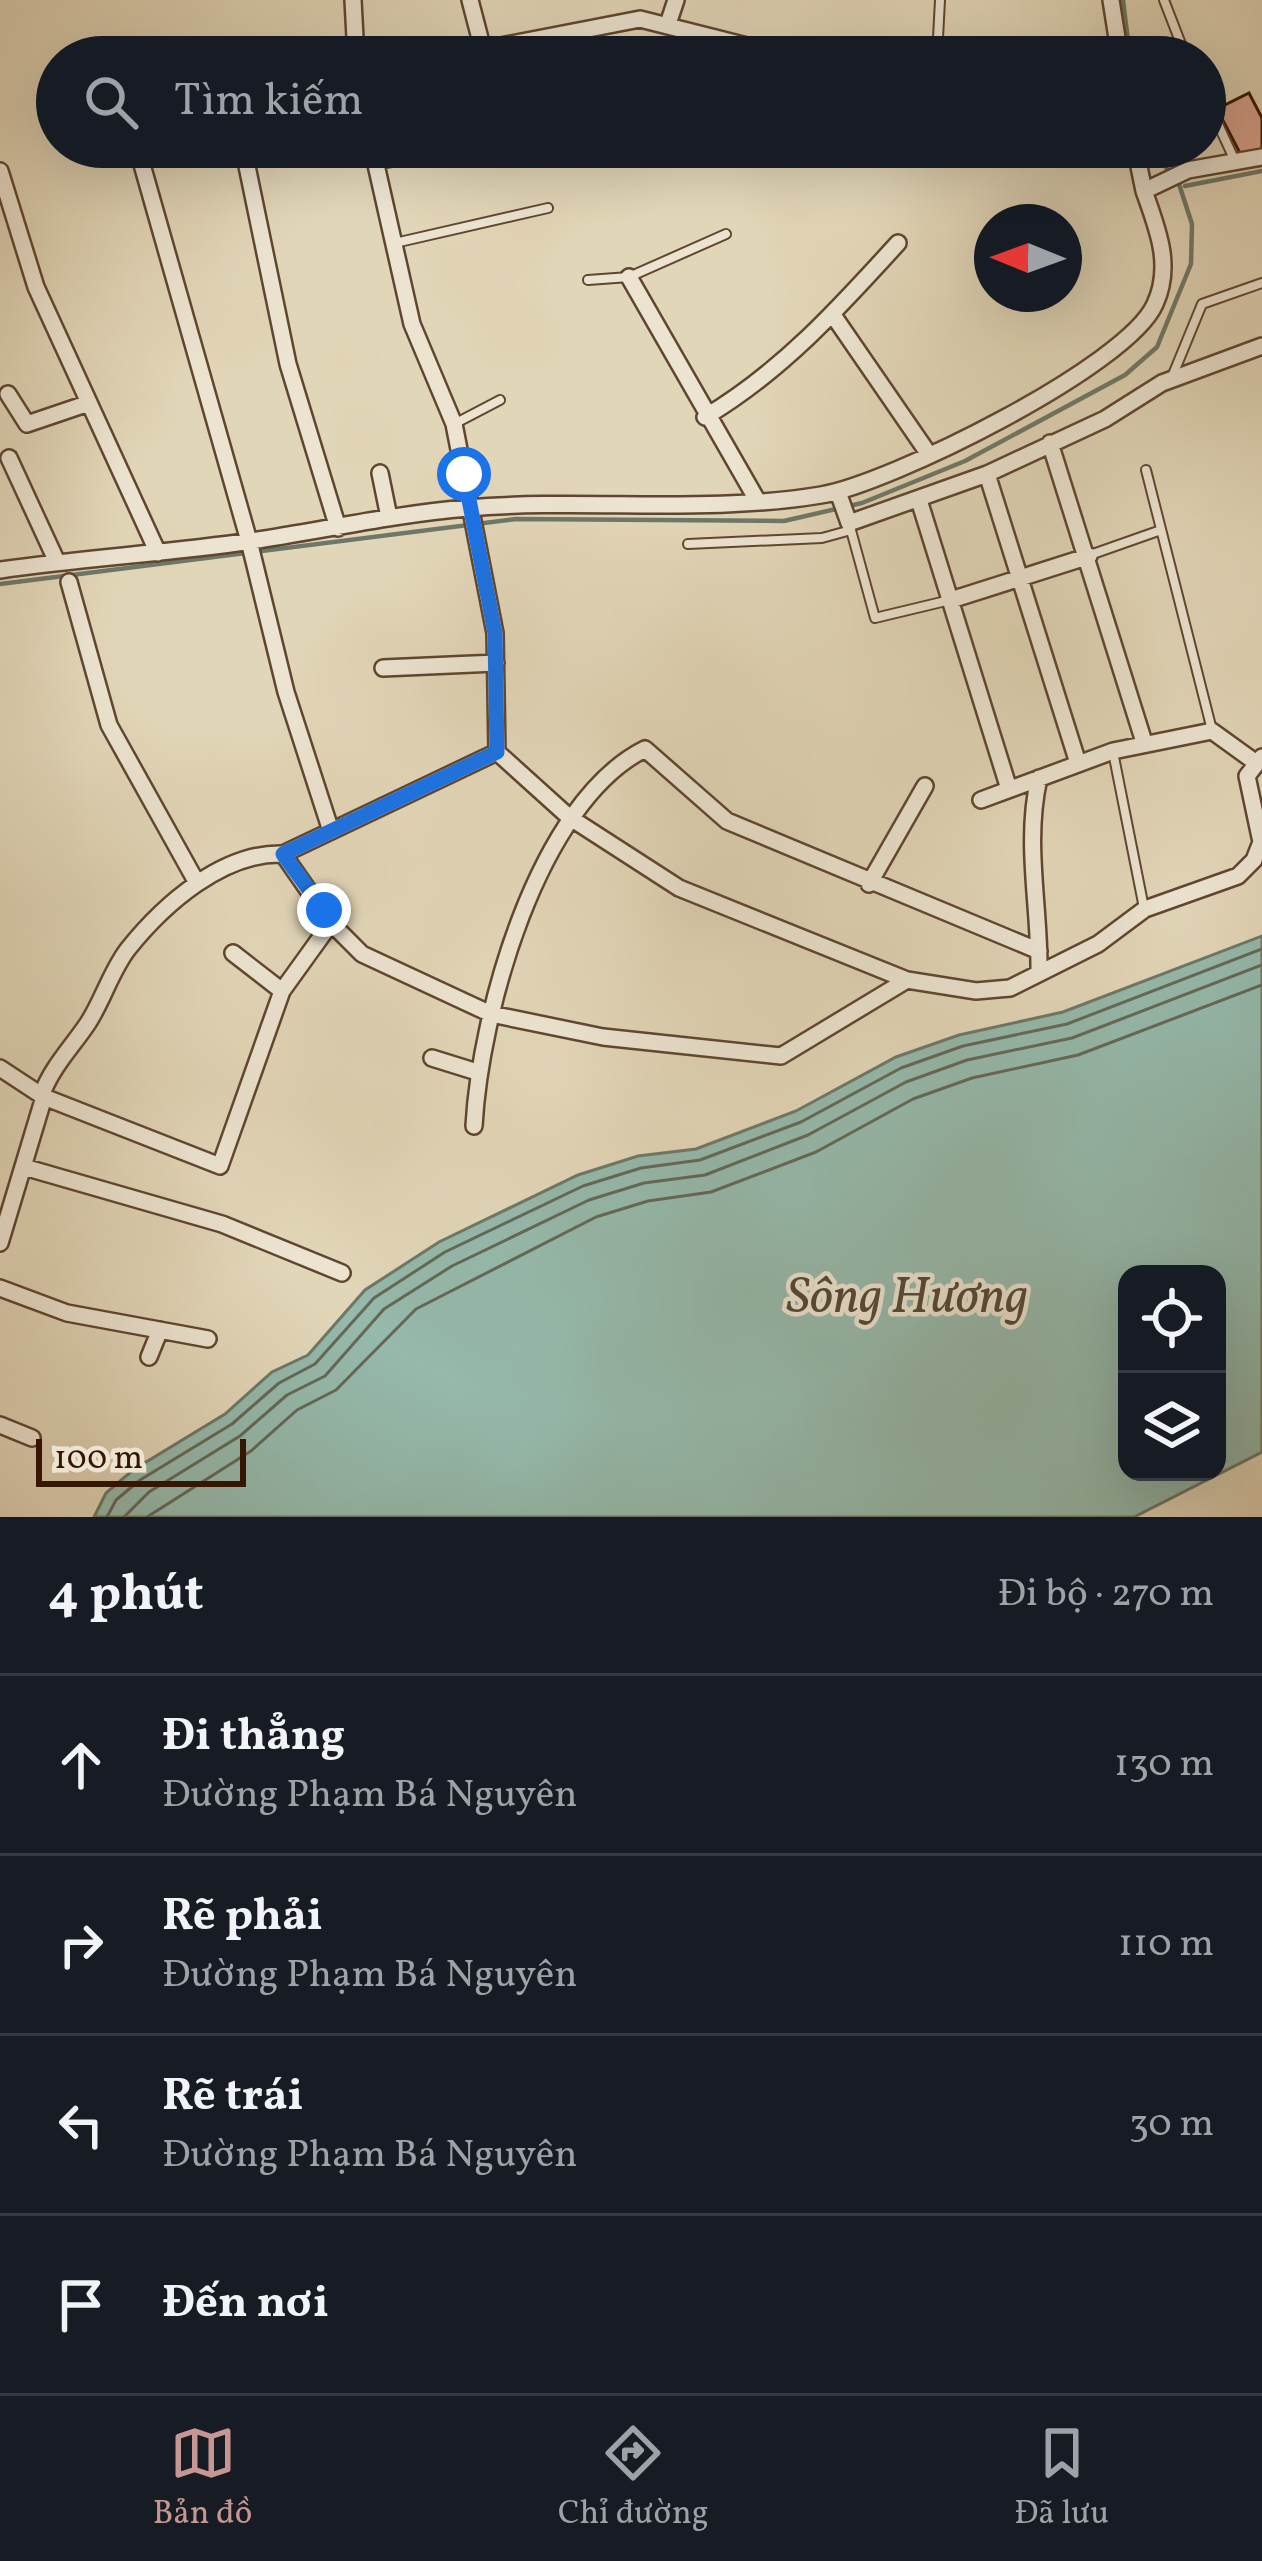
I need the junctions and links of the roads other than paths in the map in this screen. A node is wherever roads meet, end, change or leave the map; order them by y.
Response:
1 (353, 0) edge
2 (470, 0) edge
3 (676, 0) edge
4 (940, 0) edge
5 (1111, 0) edge
6 (1164, 0) edge
7 (668, 24) junction
8 (355, 36) edge
9 (479, 36) edge
10 (548, 36) edge
11 (713, 36) edge
12 (939, 36) edge
13 (1117, 36) edge
14 (1178, 36) edge
15 (1226, 141) edge
16 (1262, 158) edge
17 (1236, 163) junction
18 (1226, 164) edge
19 (142, 168) edge
20 (247, 168) edge
21 (377, 168) edge
22 (1144, 168) edge
23 (1202, 168) edge
24 (0, 171) edge
25 (1151, 186) junction
26 (548, 208) dead end
27 (727, 235) dead end
28 (898, 243) dead end
29 (393, 244) junction
30 (629, 277) junction
31 (588, 280) dead end
32 (1262, 283) edge
33 (833, 315) junction
34 (1262, 346) edge
35 (1172, 379) junction
36 (8, 394) dead end
37 (500, 400) dead end
38 (89, 403) junction
39 (705, 417) junction
40 (454, 424) junction
41 (1050, 443) junction
42 (928, 453) junction
43 (9, 458) dead end
44 (1146, 470) dead end
45 (380, 473) dead end
46 (987, 474) junction
47 (840, 499) junction
48 (757, 500) junction
49 (920, 500) junction
50 (469, 513) junction
51 (389, 517) junction
52 (850, 526) junction
53 (338, 528) junction
54 (1161, 530) junction
55 (250, 543) junction
56 (688, 544) dead end
57 (158, 553) junction
58 (1088, 556) junction
59 (57, 562) junction
60 (0, 570) edge
61 (1020, 578) junction
62 (69, 582) dead end
63 (952, 600) junction
64 (496, 663) junction
65 (383, 668) dead end
66 (1213, 731) junction
67 (1144, 742) junction
68 (1113, 751) junction
69 (497, 752) junction
70 (1258, 759) edge
71 (1078, 764) junction
72 (1039, 778) junction
73 (925, 786) dead end
74 (1009, 789) junction
75 (981, 800) dead end
76 (569, 817) junction
77 (331, 831) junction
78 (283, 854) junction
79 (197, 883) junction
80 (869, 884) junction
81 (1144, 908) junction
82 (331, 923) junction
83 (1039, 950) junction
84 (233, 953) dead end
85 (1039, 974) junction
86 (907, 980) junction
87 (282, 991) junction
88 (490, 1014) junction
89 (432, 1058) dead end
90 (0, 1068) edge
91 (477, 1072) junction
92 (43, 1095) junction
93 (474, 1126) dead end
94 (24, 1167) junction
95 (0, 1243) edge
96 (342, 1273) dead end
97 (0, 1288) edge
98 (160, 1330) junction
99 (208, 1339) dead end
100 (149, 1358) dead end
101 (0, 1426) edge
102 (32, 1438) dead end

1 - 8 street
2 - 9 street
3 - 7 street
4 - 12 lane
5 - 13 street
6 - 14 lane
7 - 10 street
7 - 11 street
15 - 17 lane
16 - 17 street
17 - 18 street
19 - 55 street
20 - 53 street
21 - 29 street
22 - 25 street
23 - 25 street
24 - 38 street
25 - 42 street
26 - 29 lane
27 - 30 lane
28 - 33 street
29 - 40 street
30 - 31 lane
30 - 39 street
32 - 35 lane
33 - 39 street
33 - 42 street
34 - 35 street
35 - 41 street
36 - 38 street
37 - 40 lane
38 - 57 street
39 - 48 street
40 - 50 street
41 - 46 street
41 - 58 street
42 - 47 street
43 - 59 street
44 - 54 lane
45 - 51 street
46 - 49 street
46 - 61 street
47 - 48 street
47 - 52 street
48 - 50 street
49 - 52 street
49 - 63 street
50 - 51 street
50 - 64 street
51 - 53 street
52 - 56 lane
52 - 63 lane
53 - 55 street
54 - 58 lane
54 - 66 lane
55 - 57 street
55 - 77 street
57 - 59 street
58 - 61 street
58 - 67 street
59 - 60 street
61 - 63 street
61 - 71 street
62 - 79 street
63 - 74 street
64 - 65 street
64 - 69 street
66 - 67 street
66 - 70 street
67 - 68 street
68 - 71 street
68 - 81 lane
69 - 76 street
69 - 77 street
70 - 81 street
71 - 72 street
72 - 74 street
72 - 83 street
73 - 80 street
74 - 75 street
76 - 80 street
76 - 86 street
76 - 88 street
77 - 78 street
78 - 79 street
78 - 82 street
79 - 92 street
80 - 83 street
81 - 85 street
82 - 87 street
82 - 88 street
83 - 85 street
84 - 87 street
85 - 86 street
86 - 88 street
87 - 92 street
88 - 91 street
89 - 91 street
90 - 92 street
91 - 93 street
92 - 94 street
94 - 95 street
94 - 96 street
97 - 98 street
98 - 99 street
98 - 100 street
101 - 102 street

